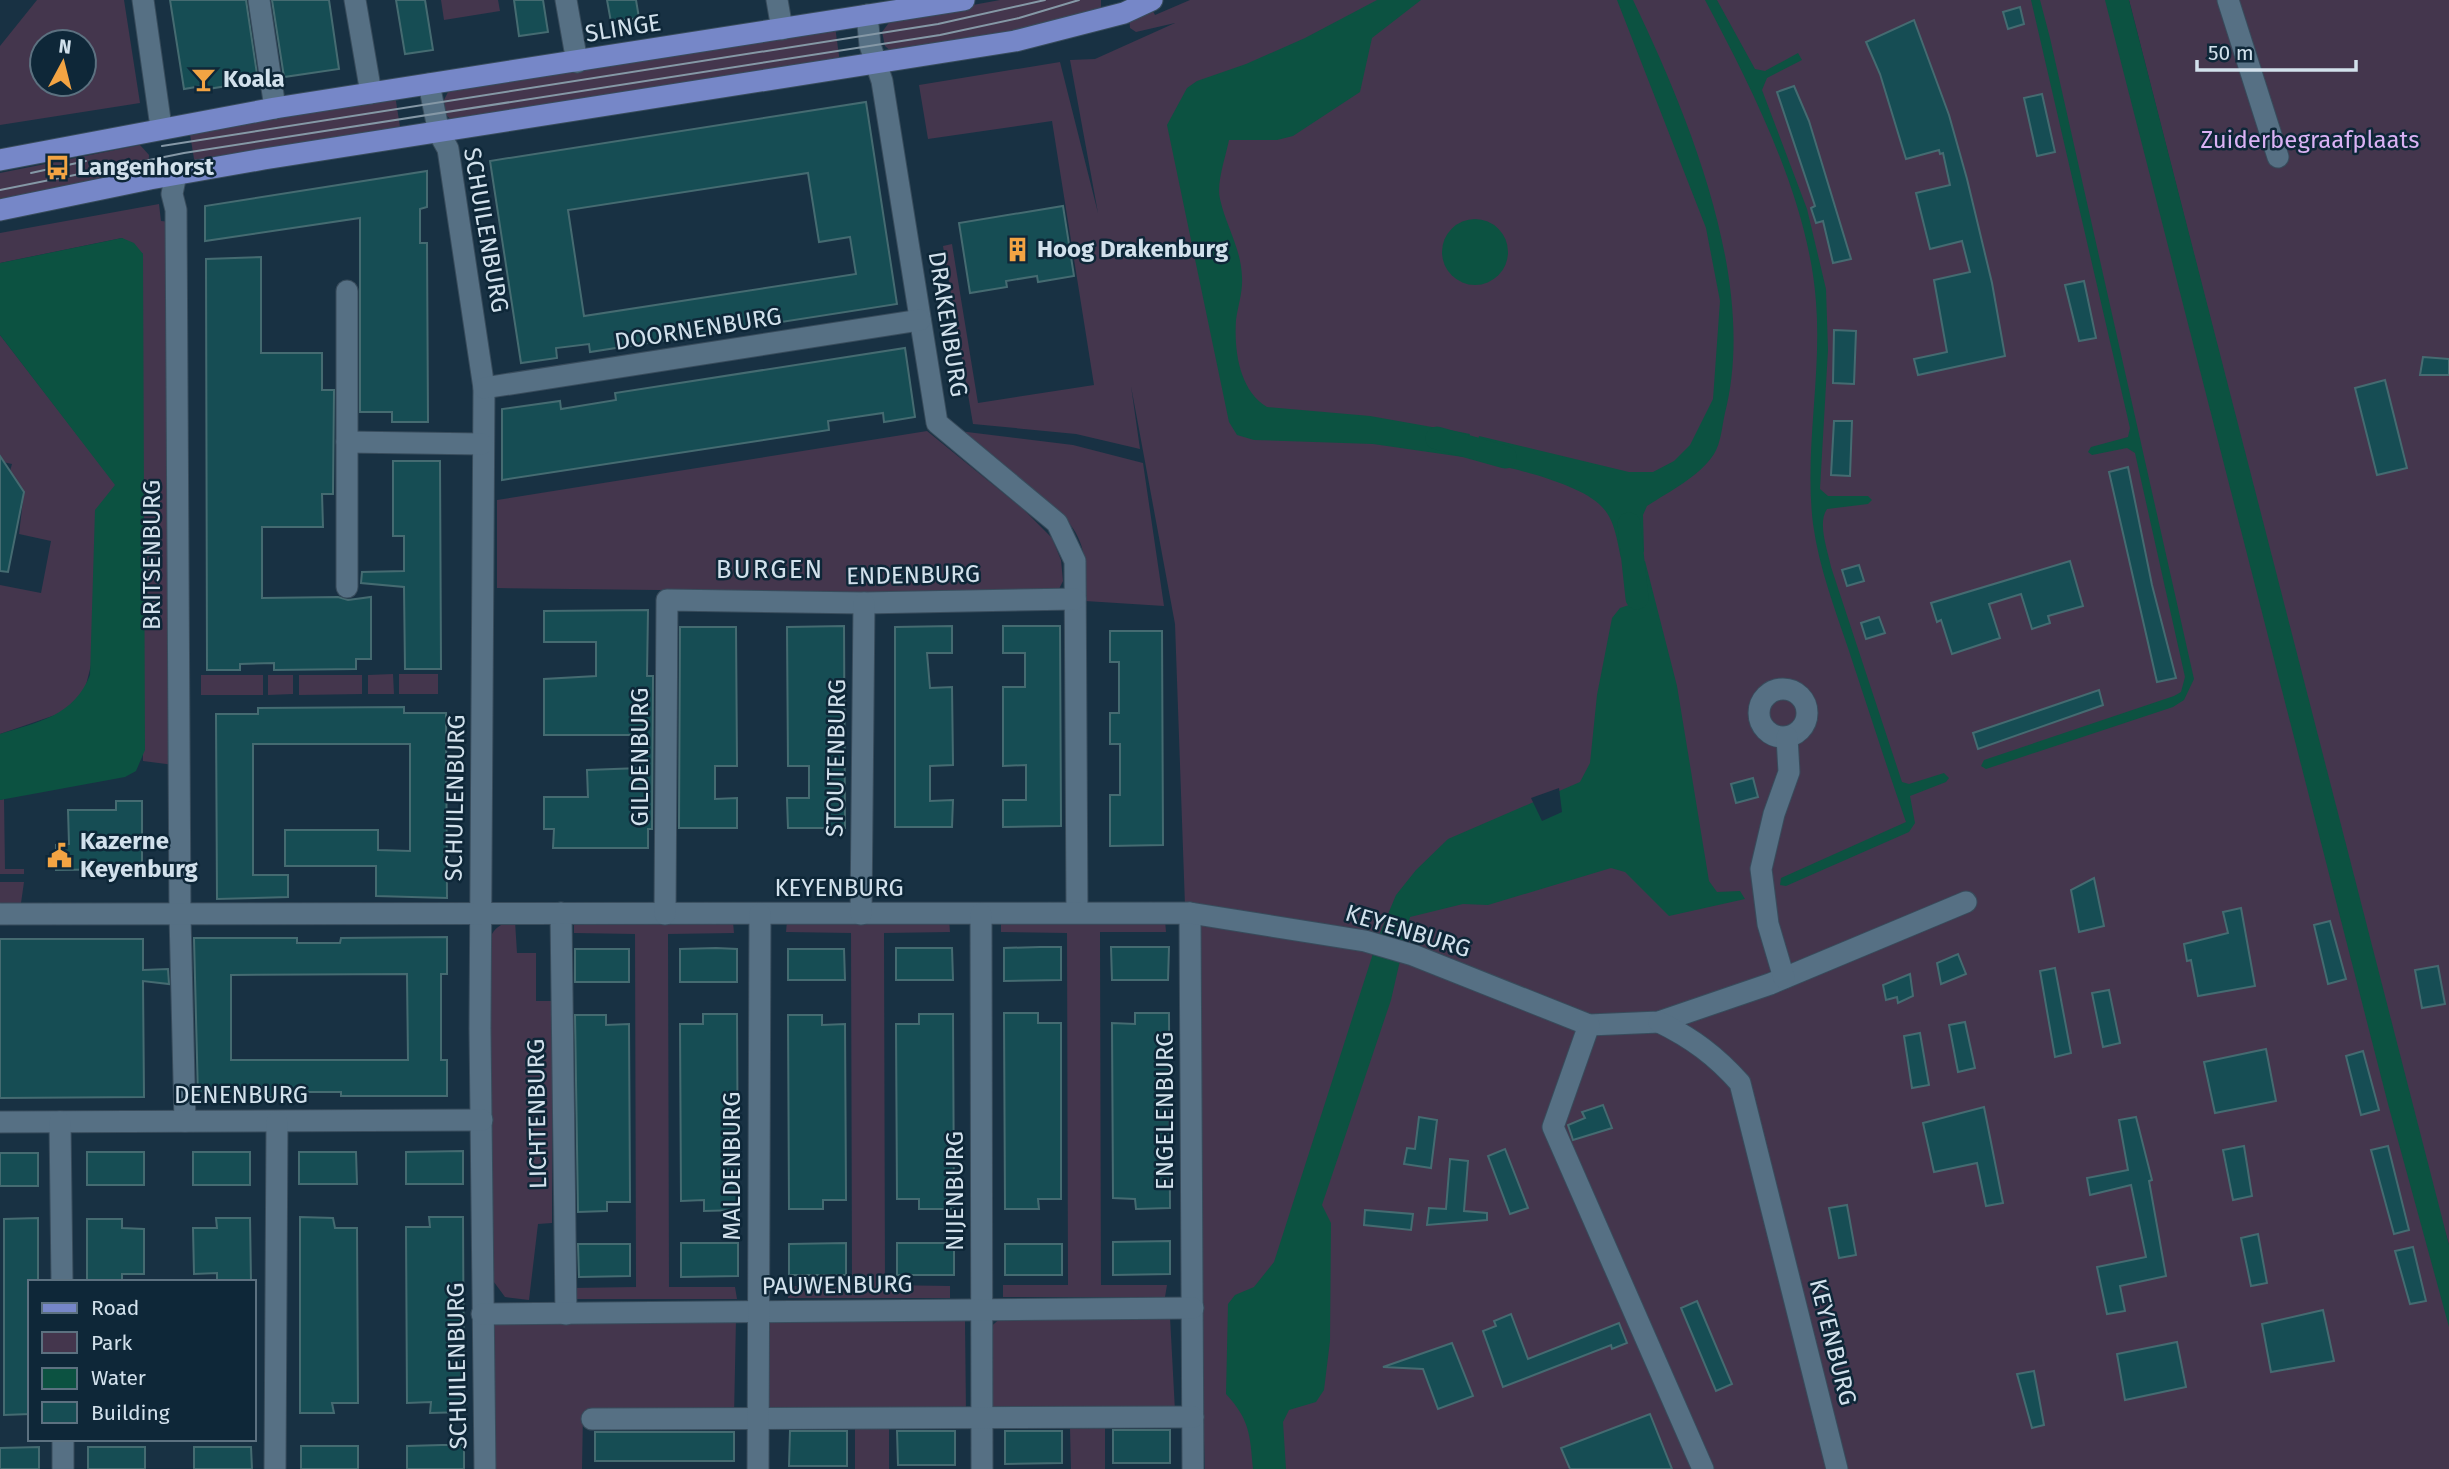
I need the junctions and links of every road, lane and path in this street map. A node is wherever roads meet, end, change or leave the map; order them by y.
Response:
1 (143, 0) edge
2 (259, 0) edge
3 (355, 0) edge
4 (566, 0) edge
5 (777, 0) edge
6 (964, 0) edge
7 (1152, 0) edge
8 (2228, 0) edge
9 (867, 15) junction
10 (782, 29) junction
11 (577, 62) junction
12 (875, 65) junction
13 (429, 84) junction
14 (371, 93) junction
15 (275, 108) junction
16 (160, 119) junction
17 (439, 134) junction
18 (2278, 157) dead end
19 (0, 160) edge
20 (174, 184) junction
21 (0, 211) edge
22 (347, 291) dead end
23 (920, 320) junction
24 (484, 388) junction
25 (347, 442) junction
26 (482, 444) junction
27 (347, 587) dead end
28 (1075, 599) junction
29 (667, 600) joint
30 (864, 603) junction
31 (1787, 737) dead end
32 (1966, 902) dead end
33 (1077, 912) junction
34 (561, 913) junction
35 (1190, 913) junction
36 (0, 914) edge
37 (665, 914) junction
38 (760, 914) junction
39 (861, 914) junction
40 (981, 914) junction
41 (480, 915) junction
42 (180, 916) junction
43 (1784, 978) junction
44 (1659, 1022) junction
45 (1588, 1025) junction
46 (185, 1121) junction
47 (482, 1121) junction
48 (0, 1122) edge
49 (60, 1122) junction
50 (276, 1122) junction
51 (62, 1280) edge
52 (1193, 1308) junction
53 (981, 1310) junction
54 (758, 1312) junction
55 (482, 1314) junction
56 (566, 1314) junction
57 (1193, 1417) junction
58 (592, 1419) dead end
59 (758, 1419) junction
60 (982, 1420) junction
61 (63, 1441) edge
62 (63, 1469) edge
63 (275, 1469) edge
64 (485, 1469) edge
65 (758, 1469) edge
66 (982, 1469) edge
67 (1193, 1469) edge
68 (1703, 1469) edge
69 (1837, 1469) edge

1 - 16 street
2 - 15 street
3 - 14 street
4 - 11 street
5 - 10 street
6 - 9 main road, SLINGE
7 - 12 main road
8 - 18 street
9 - 10 main road, SLINGE
9 - 12 street
10 - 11 main road, SLINGE
11 - 13 main road, SLINGE
12 - 17 main road
12 - 23 street, DRAKENBURG
13 - 14 main road, SLINGE
13 - 17 street
14 - 15 main road, SLINGE
15 - 16 main road, SLINGE
16 - 19 main road, SLINGE
17 - 20 main road
17 - 24 street, SCHUILENBURG
20 - 21 main road
20 - 42 street, BRITSENBURG
22 - 25 street
23 - 24 street, DOORNENBURG
23 - 28 street, DRAKENBURG
24 - 26 street, SCHUILENBURG
25 - 26 street
25 - 27 street
26 - 41 street, SCHUILENBURG
28 - 30 street, ENDENBURG
28 - 33 street, DRAKENBURG
29 - 30 street, ENDENBURG
29 - 37 street, GILDENBURG
30 - 39 street, STOUTENBURG
31 - 43 street
32 - 43 street, KEYENBURG
33 - 35 street, KEYENBURG
33 - 40 street, KEYENBURG
34 - 37 street, KEYENBURG
34 - 41 street, KEYENBURG
34 - 56 street, LICHTENBURG
35 - 45 street, KEYENBURG
35 - 52 street, ENGELENBURG
36 - 42 street, KEYENBURG
37 - 38 street, KEYENBURG
38 - 39 street, KEYENBURG
38 - 54 street, MALDENBURG
39 - 40 street, KEYENBURG
40 - 53 street, NIJENBURG
41 - 42 street, KEYENBURG
41 - 47 street, SCHUILENBURG
42 - 46 street, BRITSENBURG
43 - 44 street, KEYENBURG
44 - 45 street, KEYENBURG
44 - 69 street, KEYENBURG
45 - 68 street
46 - 49 street, DENENBURG
46 - 50 street, DENENBURG
47 - 50 street, DENENBURG
47 - 55 street, SCHUILENBURG
48 - 49 street, DENENBURG
49 - 51 street
50 - 63 street
52 - 53 street, PAUWENBURG
52 - 57 street, ENGELENBURG
53 - 54 street, PAUWENBURG
53 - 60 street, NIJENBURG
54 - 56 street, PAUWENBURG
54 - 59 street, MALDENBURG
55 - 56 street, PAUWENBURG
55 - 64 street, SCHUILENBURG
57 - 60 street
57 - 67 street, ENGELENBURG
58 - 59 street
59 - 60 street
59 - 65 street, MALDENBURG
60 - 66 street, NIJENBURG
61 - 62 street

